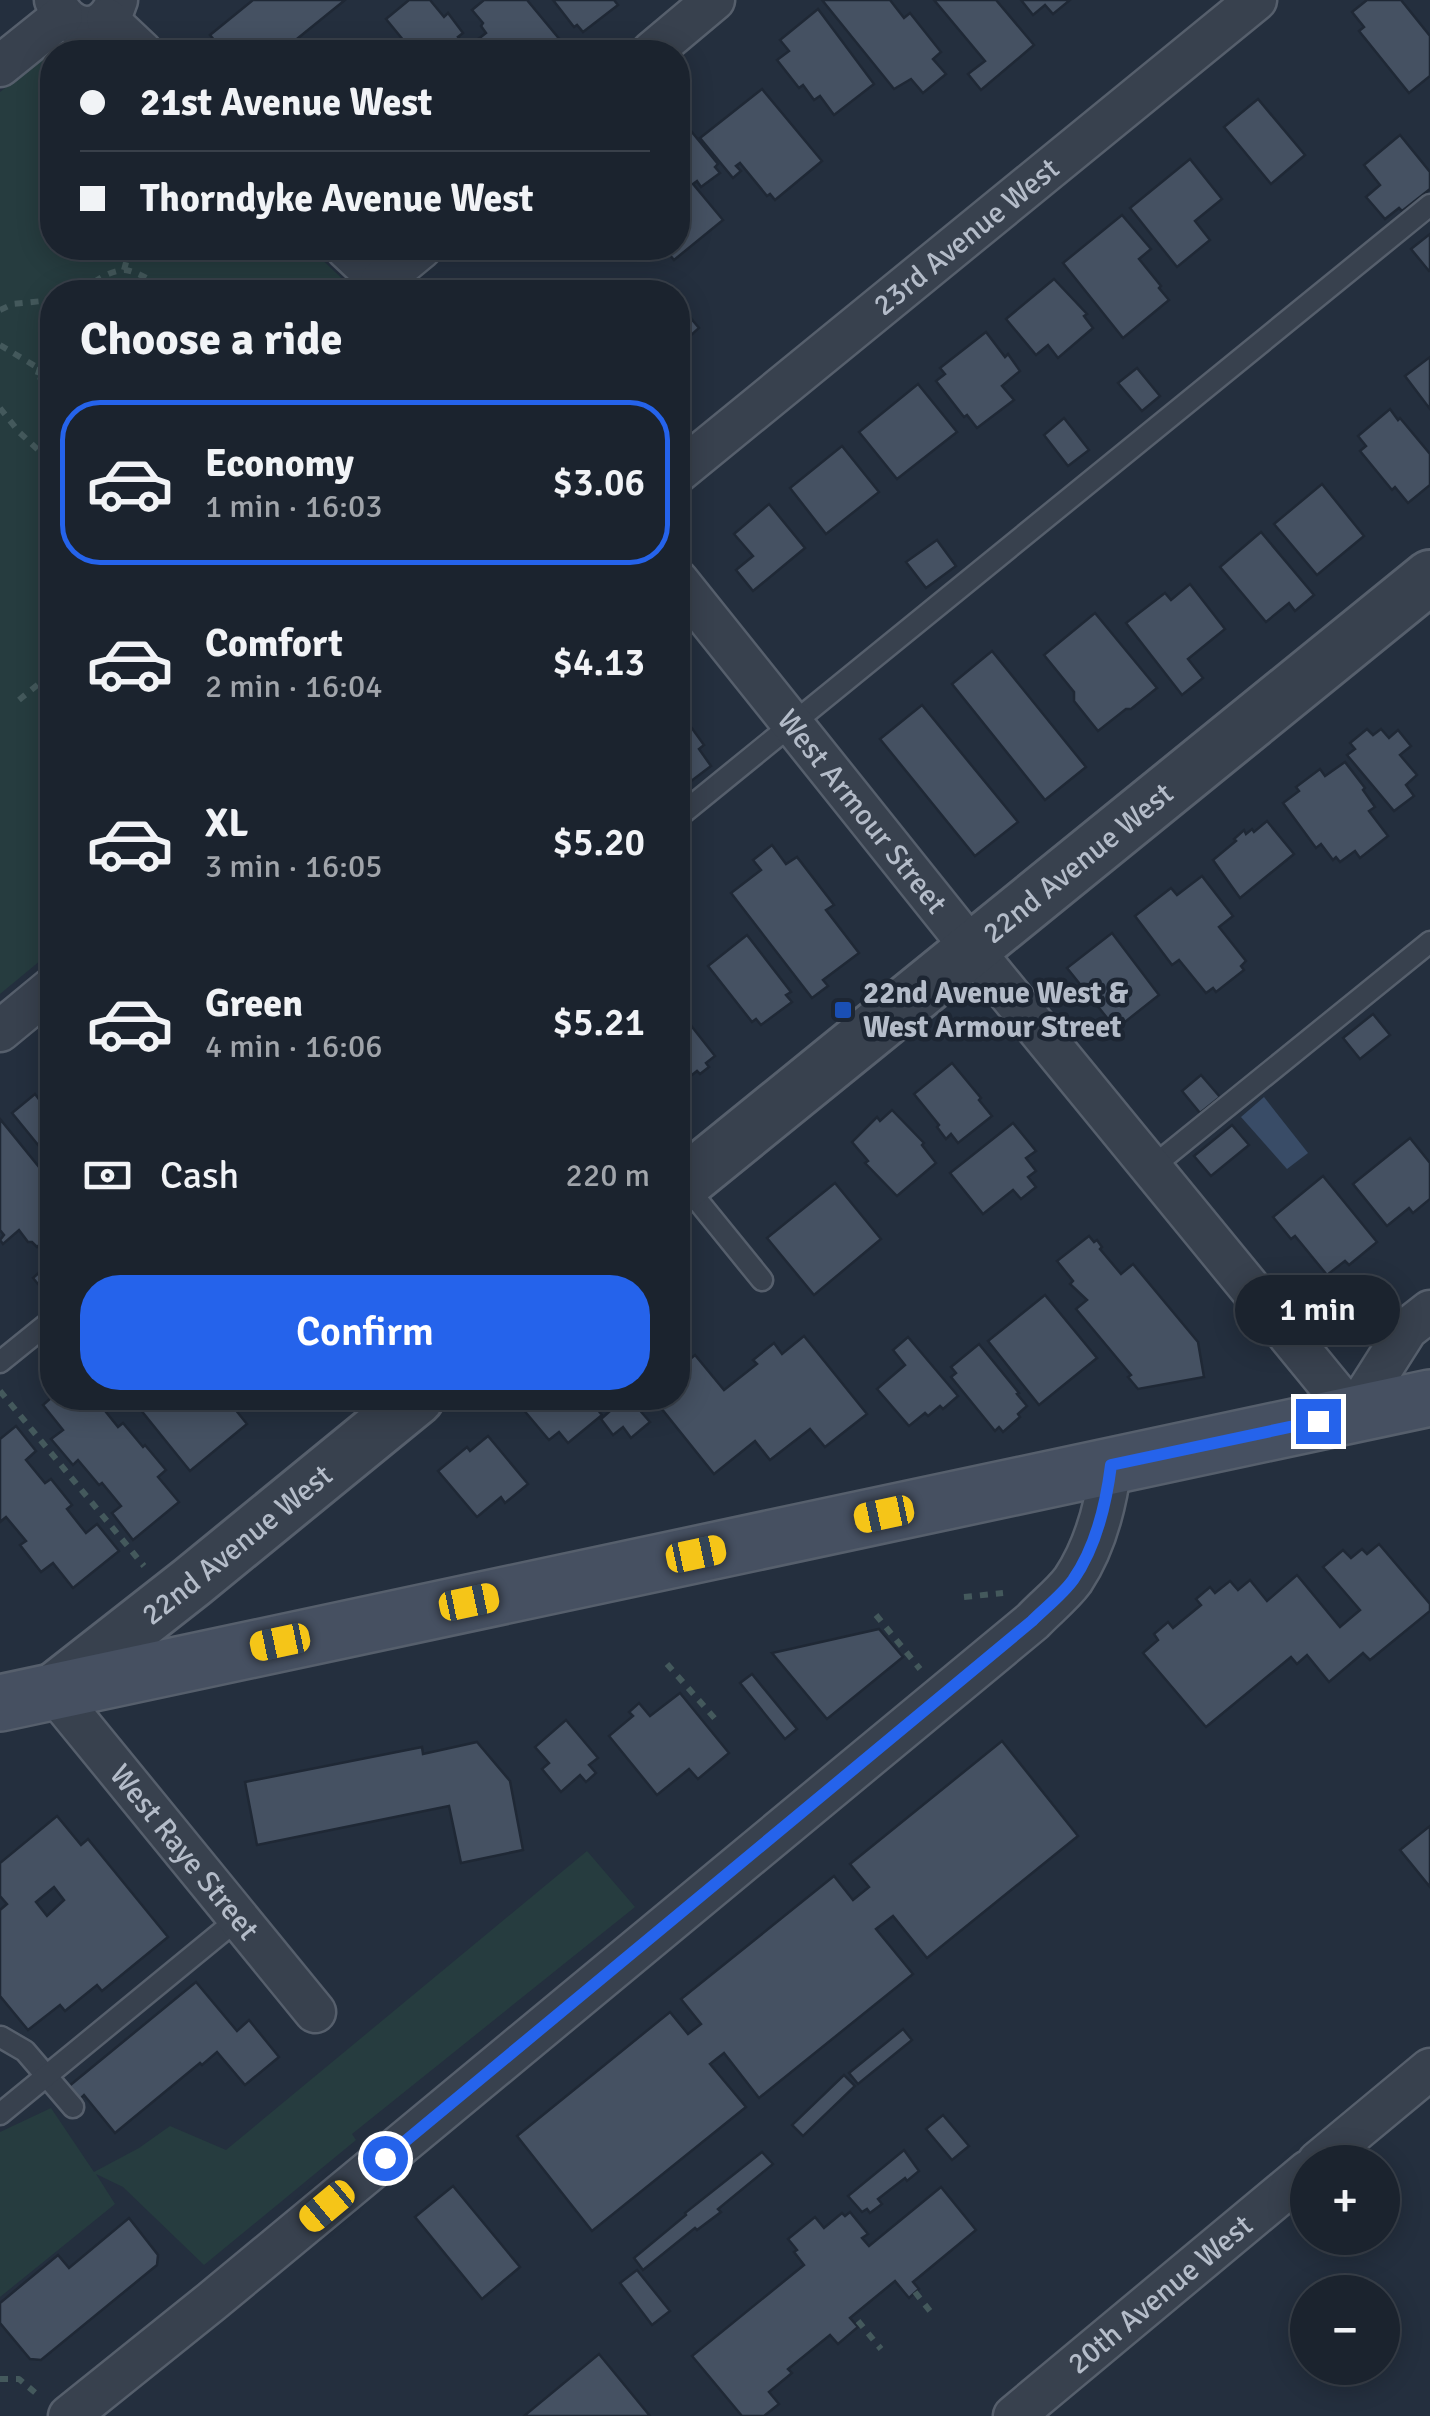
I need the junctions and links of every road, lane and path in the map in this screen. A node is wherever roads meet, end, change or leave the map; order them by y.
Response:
1 (714, 0) edge
2 (1256, 0) edge
3 (58, 8) edge
4 (112, 9) edge
5 (134, 40) edge
6 (666, 40) edge
7 (0, 66) edge
8 (1430, 205) edge
9 (127, 260) edge
10 (359, 260) edge
11 (410, 260) edge
12 (124, 270) junction
13 (94, 280) edge
14 (152, 280) edge
15 (380, 280) edge
16 (393, 280) edge
17 (40, 301) edge
18 (0, 310) edge
19 (0, 345) edge
20 (40, 369) joint
21 (40, 380) edge
22 (0, 408) edge
23 (40, 451) edge
24 (690, 462) edge
25 (1430, 578) edge
26 (690, 595) edge
27 (40, 683) edge
28 (19, 700) dead end
29 (793, 723) junction
30 (690, 806) edge
31 (1430, 942) edge
32 (972, 950) junction
33 (40, 998) edge
34 (0, 1031) edge
35 (1152, 1168) junction
36 (690, 1178) edge
37 (690, 1197) edge
38 (762, 1280) dead end
39 (1430, 1311) edge
40 (40, 1330) edge
41 (0, 1362) edge
42 (0, 1391) edge
43 (1430, 1398) edge
44 (403, 1410) edge
45 (1352, 1414) junction
46 (1111, 1465) junction
47 (143, 1565) dead end
48 (1003, 1592) dead end
49 (964, 1596) dead end
50 (876, 1616) dead end
51 (911, 1658) dead end
52 (667, 1664) dead end
53 (53, 1691) junction
54 (0, 1704) edge
55 (717, 1721) dead end
56 (239, 1918) junction
57 (315, 2012) dead end
58 (1, 2037) edge
59 (1430, 2070) edge
60 (48, 2076) junction
61 (73, 2106) dead end
62 (0, 2114) edge
63 (1339, 2145) edge
64 (1290, 2187) edge
65 (915, 2292) dead end
66 (930, 2311) dead end
67 (858, 2321) dead end
68 (881, 2349) dead end
69 (0, 2380) edge
70 (57, 2408) edge
71 (1014, 2416) edge

1 - 6 street
2 - 24 street, 23rd Avenue West
3 - 4 street
3 - 7 street
4 - 5 street
8 - 29 lane
9 - 12 path
10 - 15 street
11 - 16 street
12 - 13 path
12 - 14 path
17 - 18 path
19 - 20 path
20 - 21 path
22 - 23 path
25 - 32 street, 22nd Avenue West
26 - 29 street, West Armour Street
27 - 28 path
29 - 30 lane
29 - 32 street, West Armour Street
31 - 35 lane
32 - 35 street, West Armour Street
32 - 36 street, 22nd Avenue West
33 - 34 street
35 - 45 street, West Armour Street
37 - 38 lane
39 - 45 street
40 - 41 lane
42 - 47 path
43 - 45 main road
44 - 53 street, 22nd Avenue West
45 - 46 main road
46 - 53 main road
46 - 70 street
48 - 49 path
50 - 51 path
52 - 55 path
53 - 54 main road
53 - 56 street, West Raye Street
56 - 57 street, West Raye Street
56 - 60 lane
58 - 60 lane
59 - 63 street
60 - 61 lane
60 - 62 lane
64 - 71 street, 20th Avenue West
65 - 66 path
67 - 68 path
69 - 70 path

